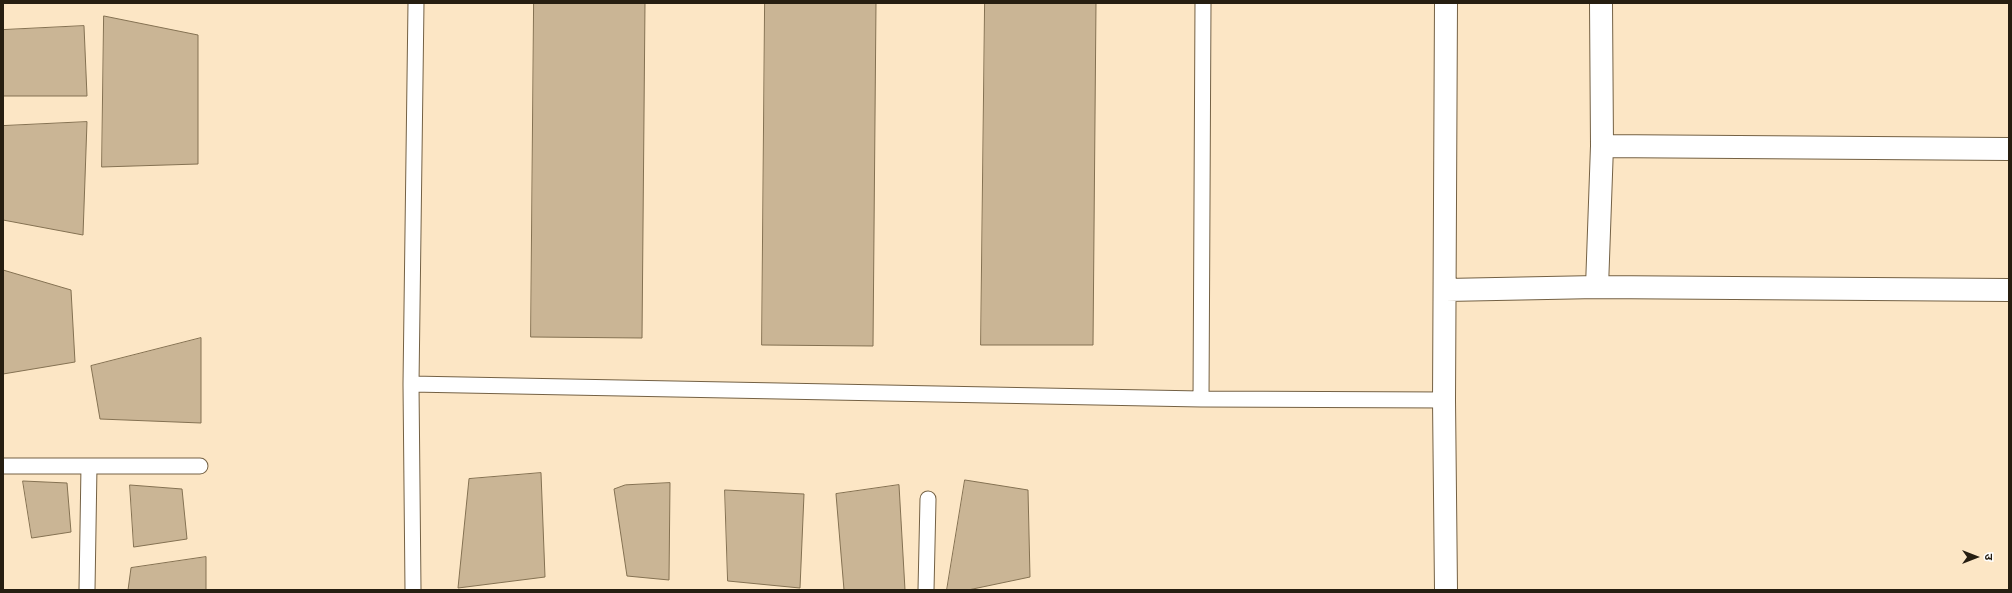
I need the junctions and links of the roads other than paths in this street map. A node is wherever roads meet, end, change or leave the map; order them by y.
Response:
1 (416, 3) edge
2 (1203, 3) edge
3 (1446, 3) edge
4 (1601, 3) edge
5 (1602, 146) junction
6 (2009, 149) edge
7 (1597, 287) junction
8 (1446, 290) junction
9 (2009, 290) edge
10 (411, 384) junction
11 (1201, 399) junction
12 (1444, 400) junction
13 (3, 466) edge
14 (89, 466) junction
15 (200, 466) dead end
16 (928, 499) dead end
17 (87, 590) edge
18 (413, 590) edge
19 (926, 590) edge
20 (1446, 590) edge

1 - 10 lane
2 - 11 lane
3 - 8 street
4 - 5 street
5 - 6 street
5 - 7 street
7 - 8 street
7 - 9 street
8 - 12 street
10 - 11 lane
10 - 18 lane
11 - 12 lane
12 - 20 street
13 - 14 lane
14 - 15 lane
14 - 17 lane
16 - 19 lane

